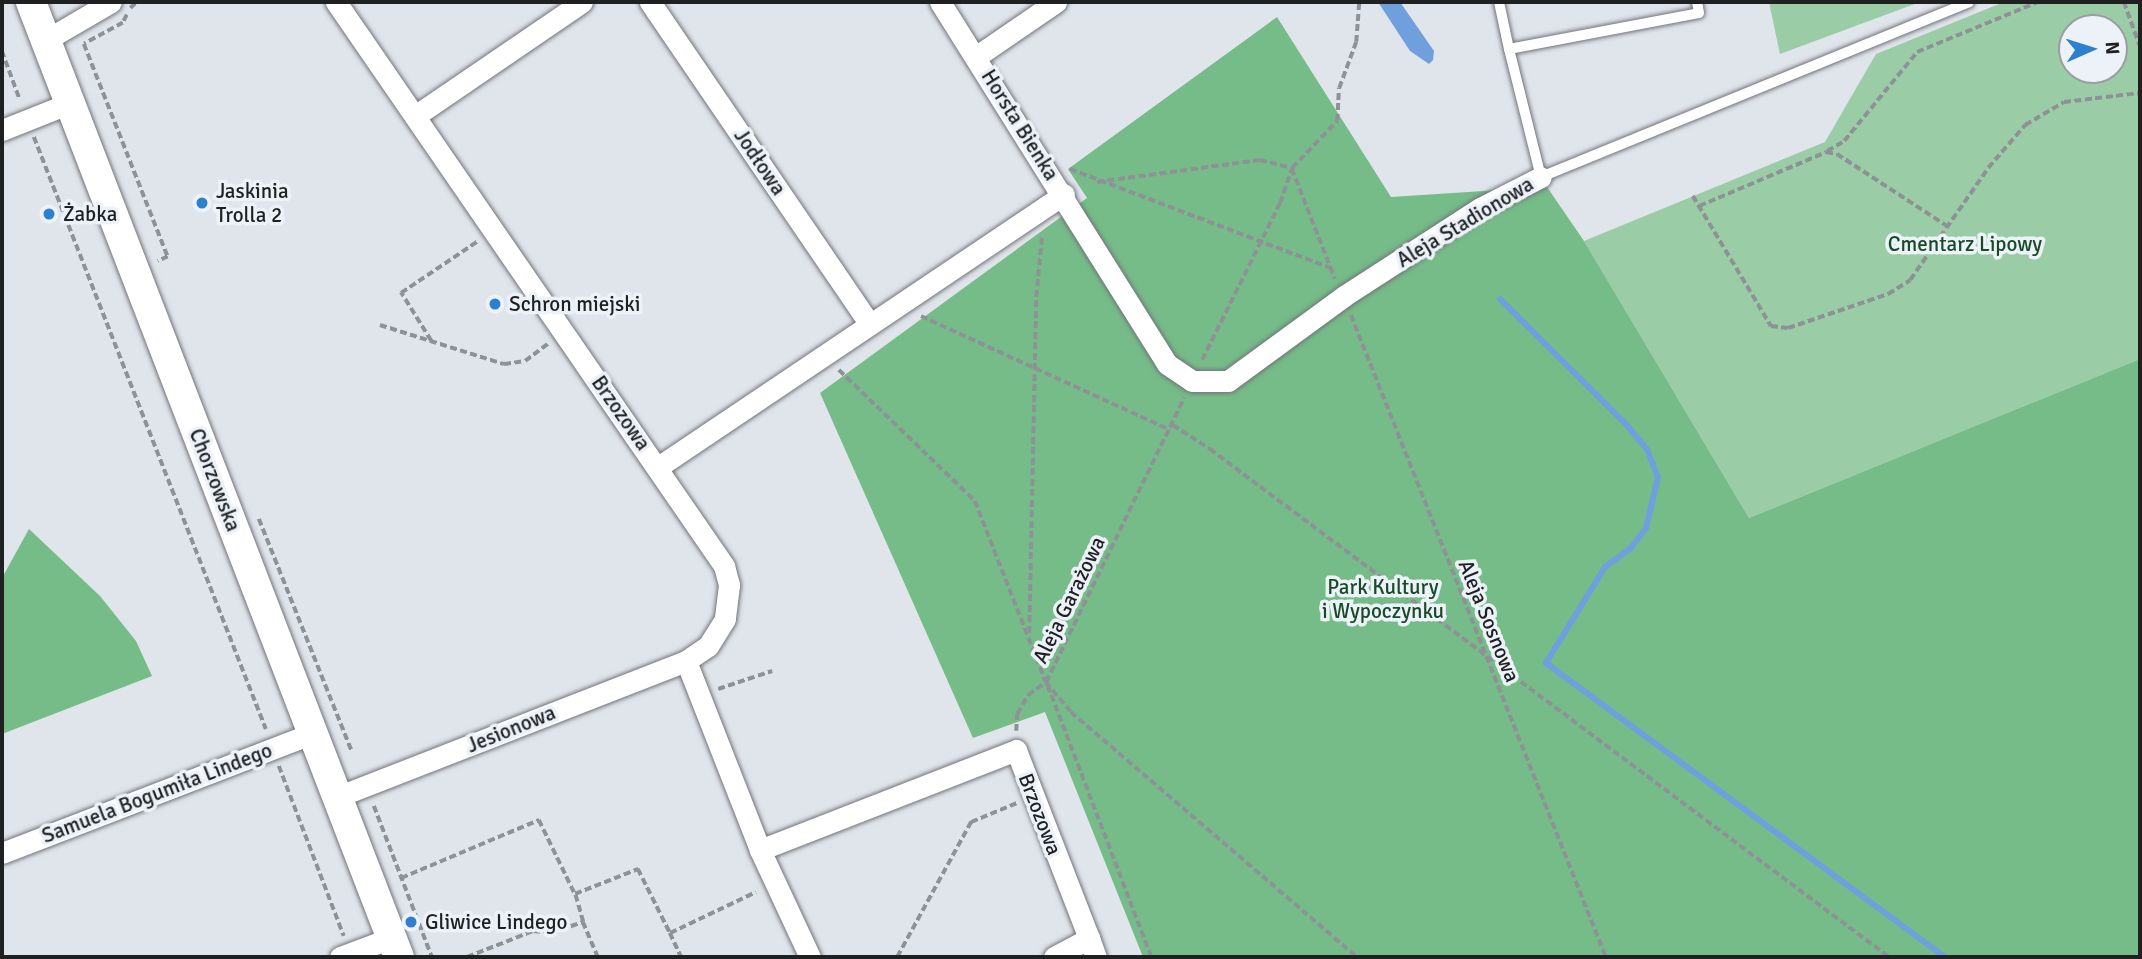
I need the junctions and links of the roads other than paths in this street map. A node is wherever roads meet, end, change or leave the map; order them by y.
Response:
1 (31, 2) edge
2 (111, 2) edge
3 (336, 2) edge
4 (582, 2) edge
5 (650, 2) edge
6 (940, 2) edge
7 (1056, 2) edge
8 (1499, 2) edge
9 (1697, 2) edge
10 (1969, 2) edge
11 (46, 40) junction
12 (1509, 50) junction
13 (977, 56) junction
14 (70, 103) junction
15 (415, 116) junction
16 (2, 130) edge
17 (1541, 177) junction
18 (1064, 194) junction
19 (869, 323) junction
20 (658, 467) junction
21 (686, 661) junction
22 (313, 733) junction
23 (337, 797) junction
24 (760, 850) junction
25 (2, 853) edge
26 (395, 947) edge
27 (1093, 947) edge
28 (345, 955) edge
29 (810, 957) edge
30 (1054, 957) edge

1 - 11 main road, Chorzowska
2 - 11 street
3 - 15 street, Brzozowa
4 - 15 street
5 - 19 street, Jodłowa
6 - 13 street, Horsta Bienka
7 - 13 street, Horsta Bienka
8 - 12 lane
9 - 12 lane
10 - 17 lane, Aleja Stadionowa
11 - 14 main road, Chorzowska
12 - 17 lane
13 - 18 street, Horsta Bienka
14 - 16 street
14 - 22 main road, Chorzowska
15 - 20 street, Brzozowa
17 - 18 street, Aleja Stadionowa
18 - 19 street
19 - 20 street
20 - 21 street, Brzozowa
21 - 23 street, Jesionowa
21 - 24 street
22 - 23 main road, Chorzowska
22 - 25 street, Samuela Bogumiła Lindego
23 - 26 main road, Chorzowska
24 - 27 street, Brzozowa
24 - 29 street
26 - 28 street
27 - 30 street, Brzozowa

